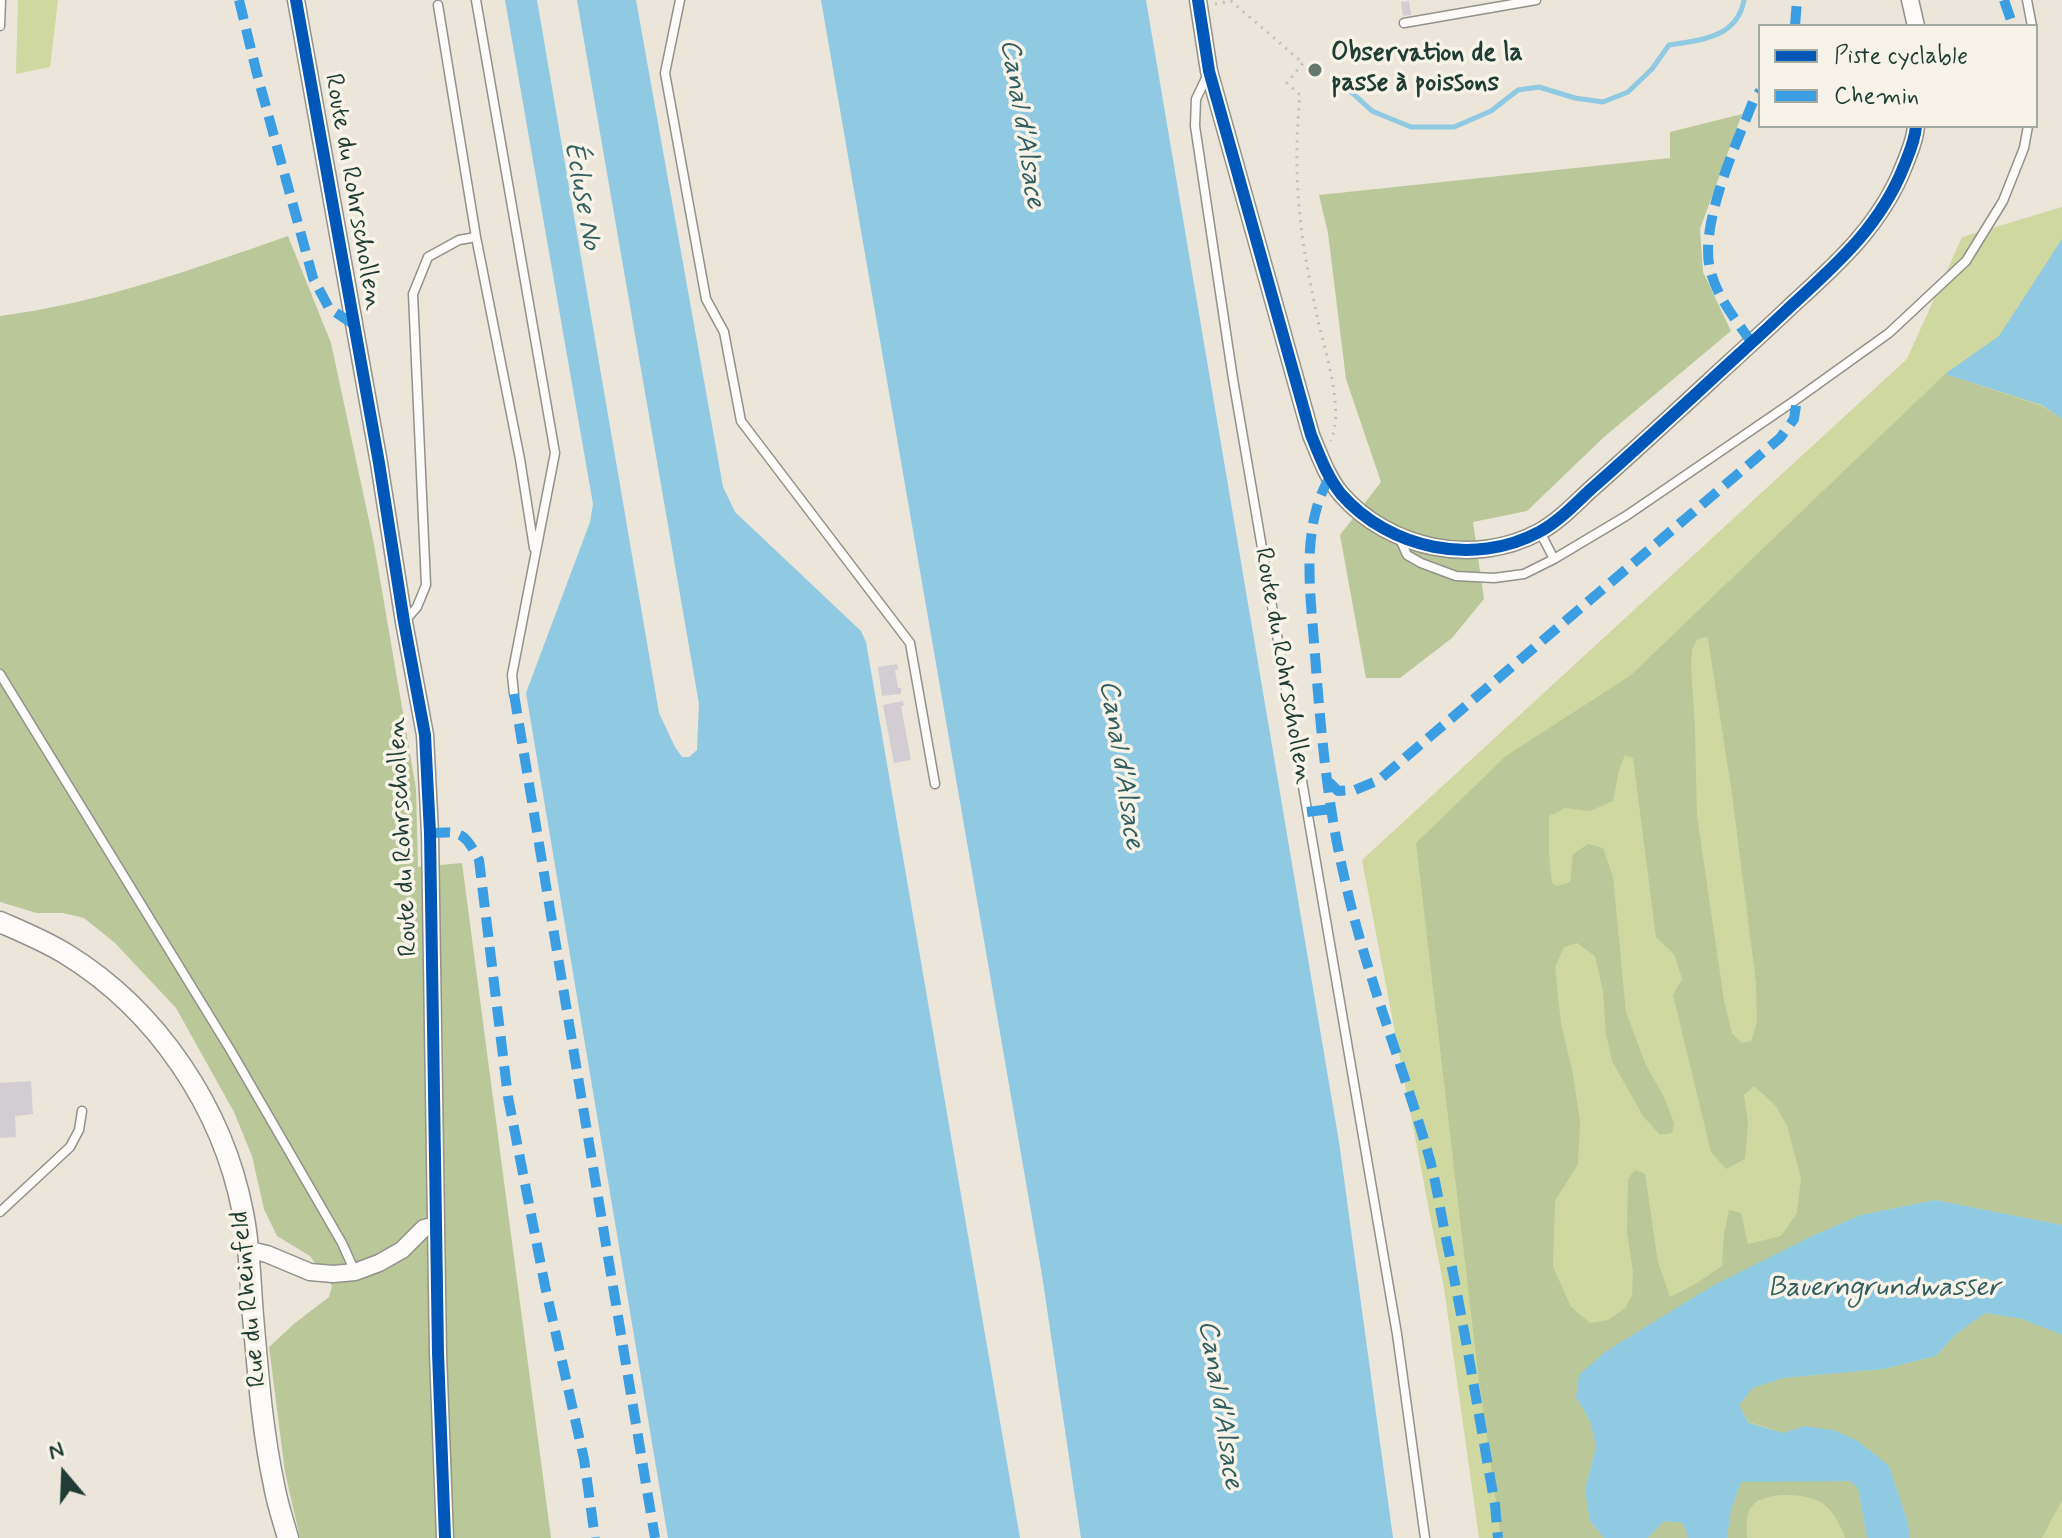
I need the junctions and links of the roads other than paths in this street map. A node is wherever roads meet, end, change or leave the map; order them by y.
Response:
1 (1, 0) edge
2 (296, 0) edge
3 (476, 0) edge
4 (680, 0) edge
5 (1536, 0) edge
6 (1910, 0) edge
7 (2027, 0) edge
8 (1202, 2) edge
9 (438, 5) dead end
10 (1404, 23) dead end
11 (1916, 24) edge
12 (2032, 24) edge
13 (0, 26) edge
14 (1209, 71) junction
15 (1916, 128) edge
16 (2028, 128) edge
17 (476, 237) junction
18 (1540, 532) junction
19 (1400, 538) junction
20 (535, 557) junction
21 (1554, 559) junction
22 (404, 622) junction
23 (0, 674) edge
24 (514, 694) dead end
25 (935, 784) dead end
26 (0, 922) edge
27 (82, 1111) dead end
28 (0, 1212) edge
29 (436, 1225) junction
30 (250, 1250) junction
31 (355, 1272) junction
32 (288, 1538) edge
33 (445, 1538) edge
34 (1425, 1538) edge

1 - 13 lane
2 - 22 street, Route du Rohrschollen
3 - 20 lane
4 - 25 lane
5 - 10 lane
6 - 11 street
7 - 12 lane
8 - 14 street, Route du Rohrschollen
9 - 17 lane
14 - 19 street
14 - 34 lane, Route du Rohrschollen
15 - 18 street
16 - 21 lane
17 - 20 lane
17 - 22 lane
18 - 19 street
18 - 21 lane
19 - 21 lane
20 - 24 lane
22 - 29 street, Route du Rohrschollen
23 - 31 lane
26 - 30 street, Rue du Rheinfeld
27 - 28 lane
29 - 31 street
29 - 33 street, Route du Rohrschollen
30 - 31 street
30 - 32 street, Rue du Rheinfeld

